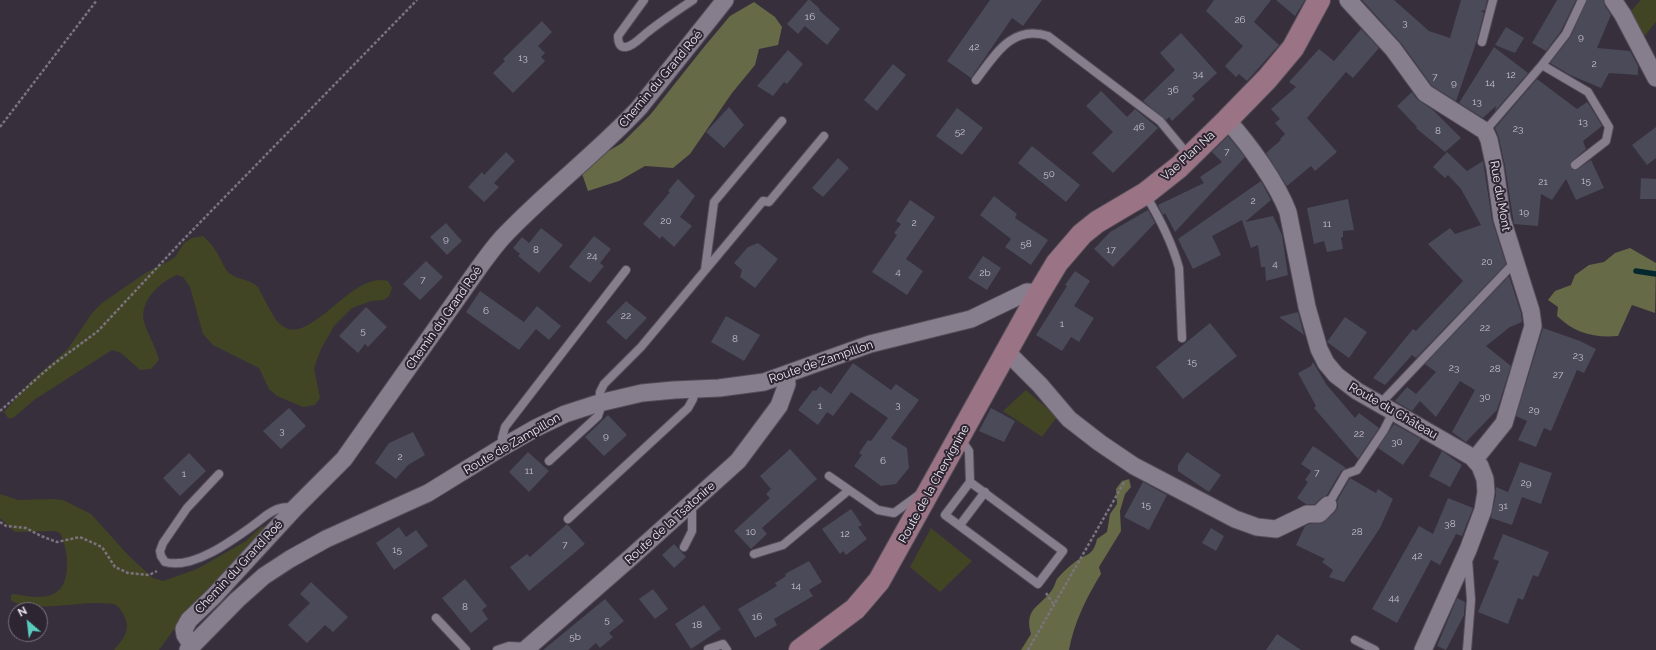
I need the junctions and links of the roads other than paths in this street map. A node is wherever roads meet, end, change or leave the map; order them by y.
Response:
1 (644, 0) edge
2 (693, 0) edge
3 (725, 0) edge
4 (1319, 0) edge
5 (1348, 0) edge
6 (1493, 0) edge
7 (1582, 0) edge
8 (1613, 0) edge
9 (1482, 42) dead end
10 (1542, 65) junction
11 (1656, 78) edge
12 (976, 80) dead end
13 (1227, 120) junction
14 (782, 121) dead end
15 (1485, 131) junction
16 (824, 136) dead end
17 (1190, 156) junction
18 (1575, 164) dead end
19 (1145, 193) junction
20 (1515, 262) junction
21 (626, 270) dead end
22 (705, 270) junction
23 (1039, 293) junction
24 (1182, 338) dead end
25 (1007, 352) junction
26 (786, 375) junction
27 (695, 389) junction
28 (598, 403) junction
29 (1386, 408) junction
30 (960, 438) junction
31 (504, 446) junction
32 (1475, 460) junction
33 (548, 461) dead end
34 (219, 474) dead end
35 (829, 476) dead end
36 (970, 482) junction
37 (934, 484) junction
38 (849, 490) junction
39 (985, 492) junction
40 (692, 502) junction
41 (1328, 505) joint
42 (294, 509) junction
43 (568, 519) dead end
44 (960, 526) junction
45 (684, 547) dead end
46 (1468, 550) junction
47 (754, 554) dead end
48 (436, 618) dead end
49 (1355, 640) dead end
50 (190, 648) edge
51 (526, 649) edge
52 (708, 649) edge
53 (466, 650) edge
54 (497, 650) edge
55 (727, 650) edge
56 (800, 650) edge
57 (1375, 650) edge
58 (1423, 650) edge
59 (1466, 650) edge

1 - 2 lane
3 - 42 street, Chemin du Grand Roé
4 - 13 street, Vae Plan Na
5 - 15 street
6 - 9 lane
7 - 10 lane
8 - 11 street
10 - 15 lane
10 - 18 lane
12 - 17 lane
13 - 17 street, Vae Plan Na
13 - 29 street, Route du Château
14 - 22 lane
15 - 20 street, Rue du Mont
16 - 22 lane
17 - 19 street, Vae Plan Na
19 - 23 street, Vae Plan Na
19 - 24 lane
20 - 29 lane
20 - 32 street, Rue du Mont
21 - 31 lane
22 - 28 lane
23 - 25 street, Route de la Chervignine
23 - 26 street, Route de Zampillon
25 - 30 street, Route de la Chervignine
25 - 41 street
26 - 27 street, Route de Zampillon
26 - 40 street, Route de la Tsatonire
27 - 28 street, Route de Zampillon
27 - 43 lane
28 - 31 street, Route de Zampillon
28 - 33 lane
29 - 32 street, Route du Château
29 - 41 lane
30 - 36 lane
30 - 37 street, Route de la Chervignine
31 - 50 street, Route de Zampillon
32 - 46 street
34 - 42 lane
35 - 38 lane
36 - 39 lane
36 - 44 lane
37 - 38 lane
37 - 56 street, Route de la Chervignine
38 - 47 lane
39 - 44 lane
39 - 44 lane
40 - 45 lane
40 - 51 street, Route de la Tsatonire
42 - 50 street, Chemin du Grand Roé
46 - 58 street
46 - 59 lane
48 - 53 lane
49 - 57 lane
51 - 54 lane
52 - 55 lane

